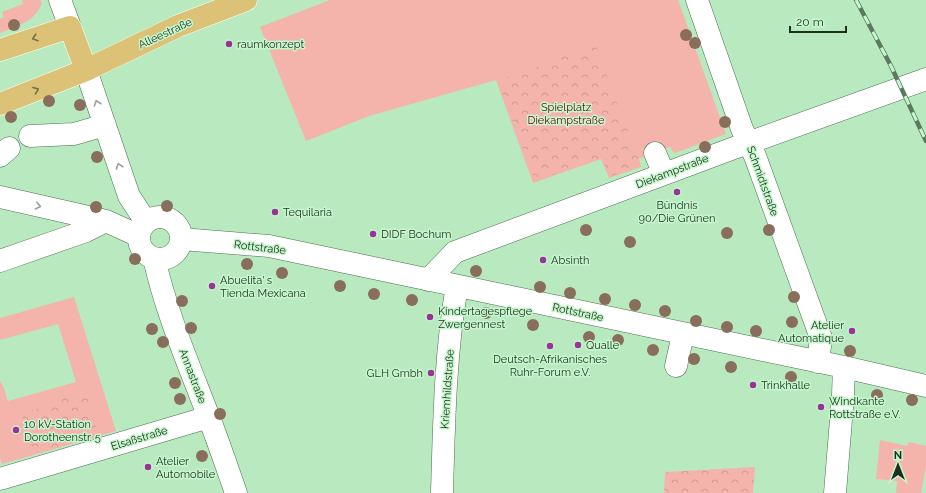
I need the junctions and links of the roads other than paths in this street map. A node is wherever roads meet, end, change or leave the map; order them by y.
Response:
1 (60, 0) edge
2 (246, 0) edge
3 (698, 0) edge
4 (70, 27) junction
5 (0, 50) edge
6 (86, 70) junction
7 (926, 79) edge
8 (0, 104) edge
9 (105, 124) junction
10 (30, 136) dead end
11 (749, 142) junction
12 (655, 153) dead end
13 (664, 174) junction
14 (0, 197) edge
15 (106, 221) junction
16 (142, 229) junction
17 (181, 239) junction
18 (154, 258) junction
19 (0, 261) edge
20 (428, 280) junction
21 (457, 286) junction
22 (683, 334) junction
23 (818, 362) junction
24 (676, 366) dead end
25 (844, 368) junction
26 (926, 386) edge
27 (209, 417) junction
28 (0, 479) edge
29 (236, 493) edge
30 (442, 493) edge
31 (835, 493) edge

1 - 4 street
2 - 6 main road, Alleestraße
3 - 11 street, Schmidtstraße
4 -> 5 main road
4 - 6 main road
8 -> 6 main road, Alleestraße
9 -> 6 street
7 - 11 street, Diekampstraße
9 - 10 street
16 -> 9 street
11 - 13 street, Diekampstraße
11 - 23 street, Schmidtstraße
12 - 13 street
13 - 20 street, Diekampstraße
14 -> 15 street
15 - 16 street
15 - 19 street
16 - 17 street
16 - 18 street
17 - 18 street
17 - 20 street, Rottstraße
18 - 27 street, Annastraße
20 - 21 street, Rottstraße
21 - 22 street, Rottstraße
21 - 30 street, Kriemhildstraße
22 - 23 street, Rottstraße
22 - 24 street
23 - 25 street, Rottstraße
25 - 26 street, Rottstraße
25 - 31 street
27 - 28 street, Elsaßstraße
27 - 29 street, Annastraße

